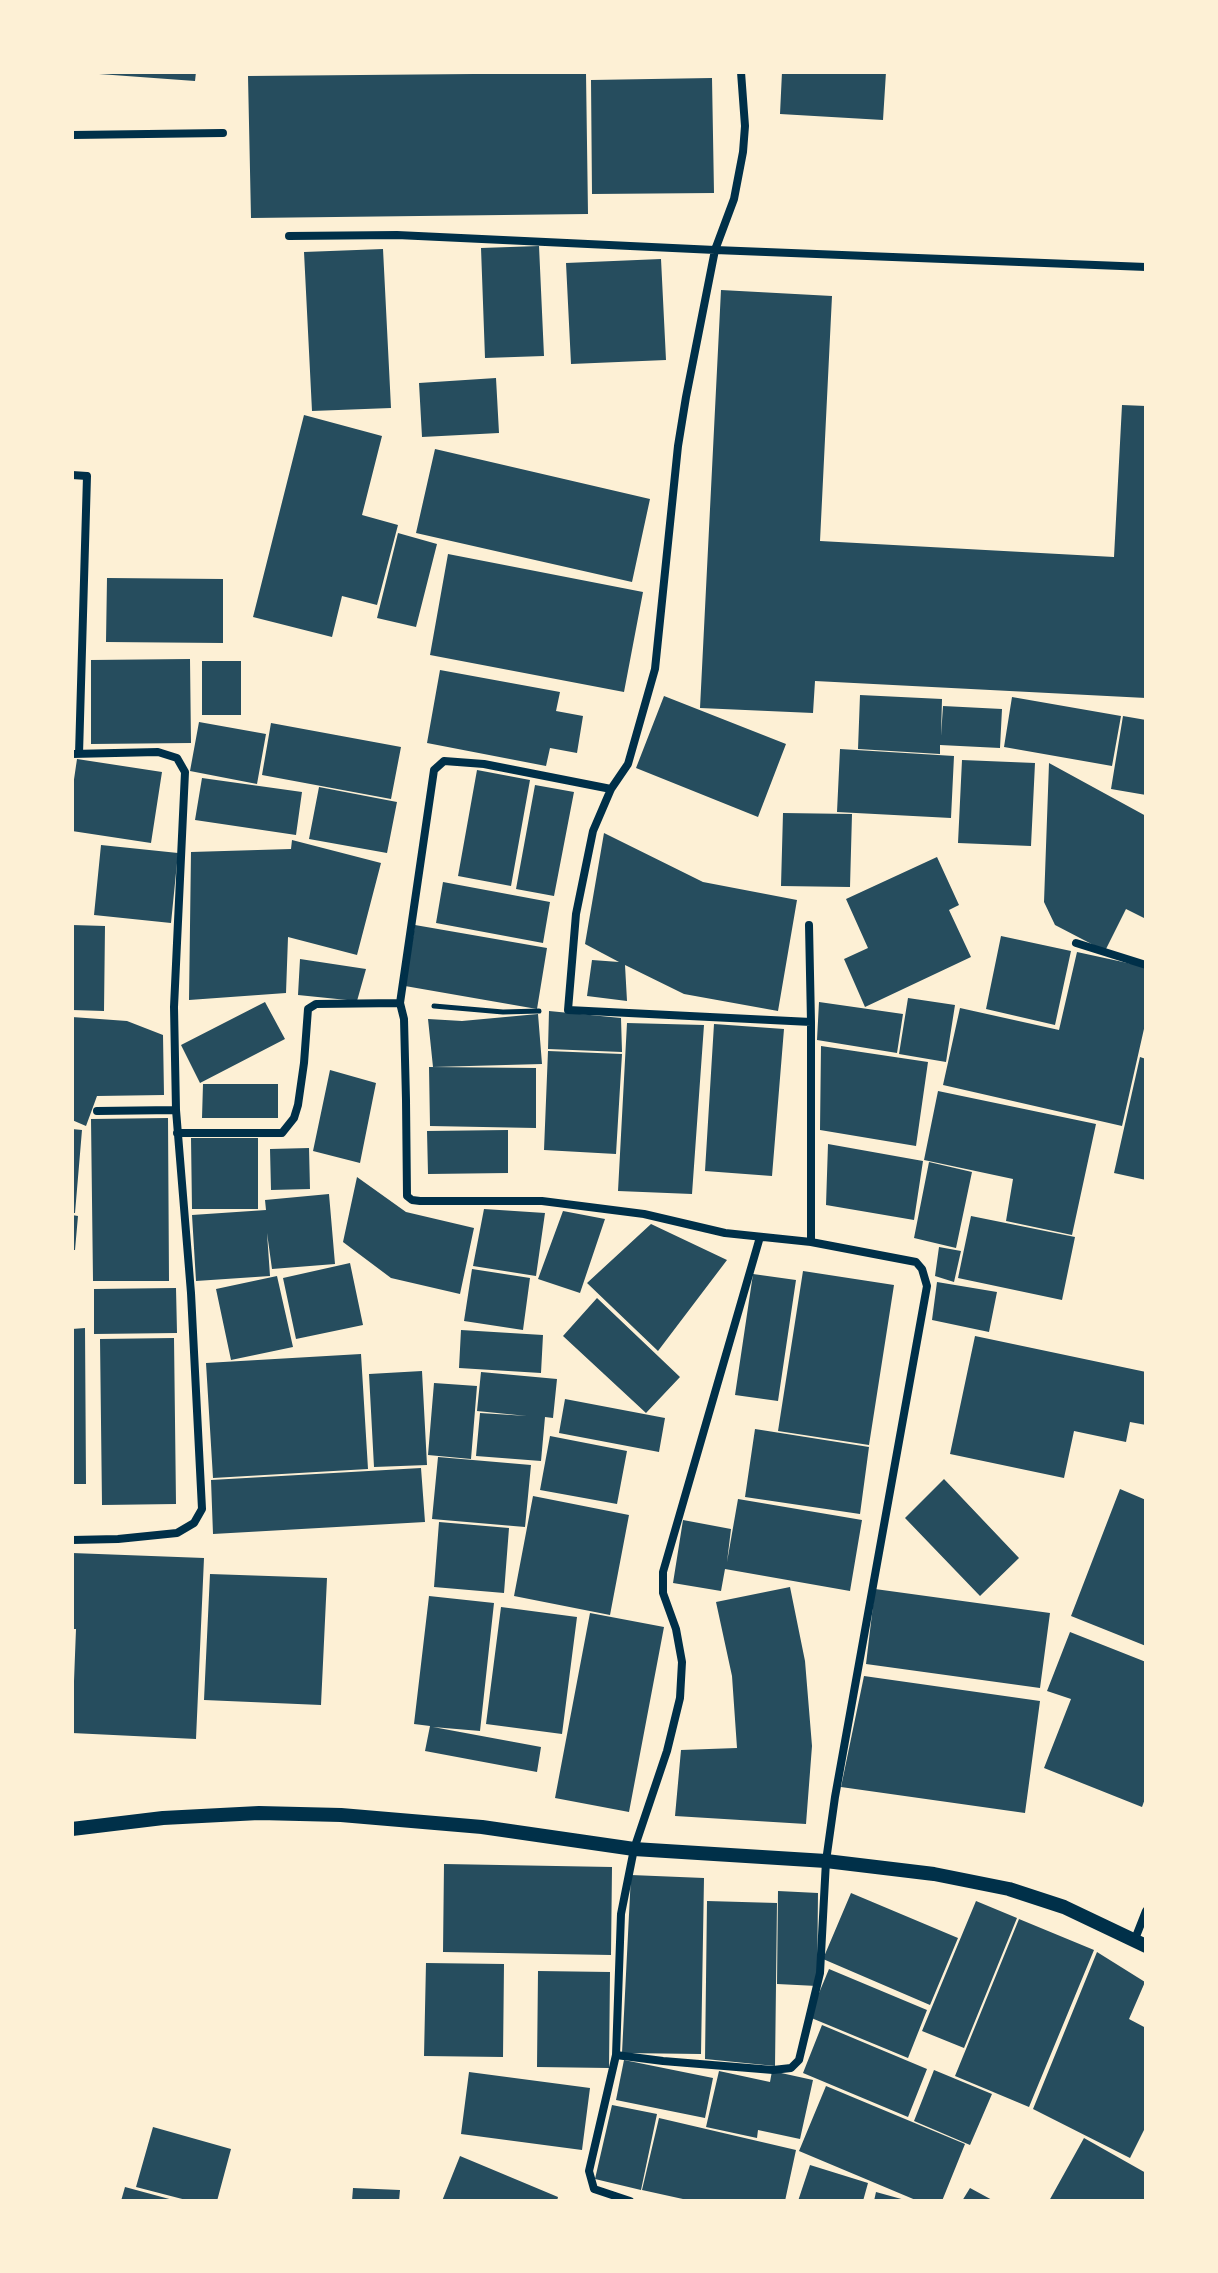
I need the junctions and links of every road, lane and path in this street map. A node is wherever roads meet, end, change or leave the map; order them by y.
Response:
1 (741, 72) edge
2 (223, 133) dead end
3 (72, 135) edge
4 (289, 236) dead end
5 (715, 250) junction
6 (1146, 267) edge
7 (72, 475) edge
8 (76, 754) edge
9 (611, 789) junction
10 (809, 925) dead end
11 (1076, 943) dead end
12 (1146, 965) edge
13 (400, 1003) junction
14 (568, 1010) junction
15 (811, 1022) junction
16 (176, 1110) junction
17 (97, 1111) dead end
18 (177, 1133) junction
19 (760, 1237) junction
20 (811, 1242) junction
21 (72, 1540) edge
22 (72, 1829) edge
23 (634, 1849) junction
24 (826, 1861) junction
25 (1146, 1911) edge
26 (1141, 1943) edge
27 (616, 2055) junction
28 (630, 2201) edge

1 - 5 street
2 - 3 street
4 - 5 street
5 - 6 street
5 - 9 street
7 - 8 street
8 - 16 street
9 - 13 street
9 - 14 street
10 - 15 street
11 - 12 street
13 - 14 path
13 - 18 street
13 - 19 street
14 - 15 street
15 - 20 street
16 - 17 street
16 - 18 street
18 - 21 street
19 - 20 street
19 - 23 street
20 - 24 street
22 - 23 street
23 - 24 street
23 - 27 street
24 - 26 street
24 - 27 street
25 - 26 street
27 - 28 street

